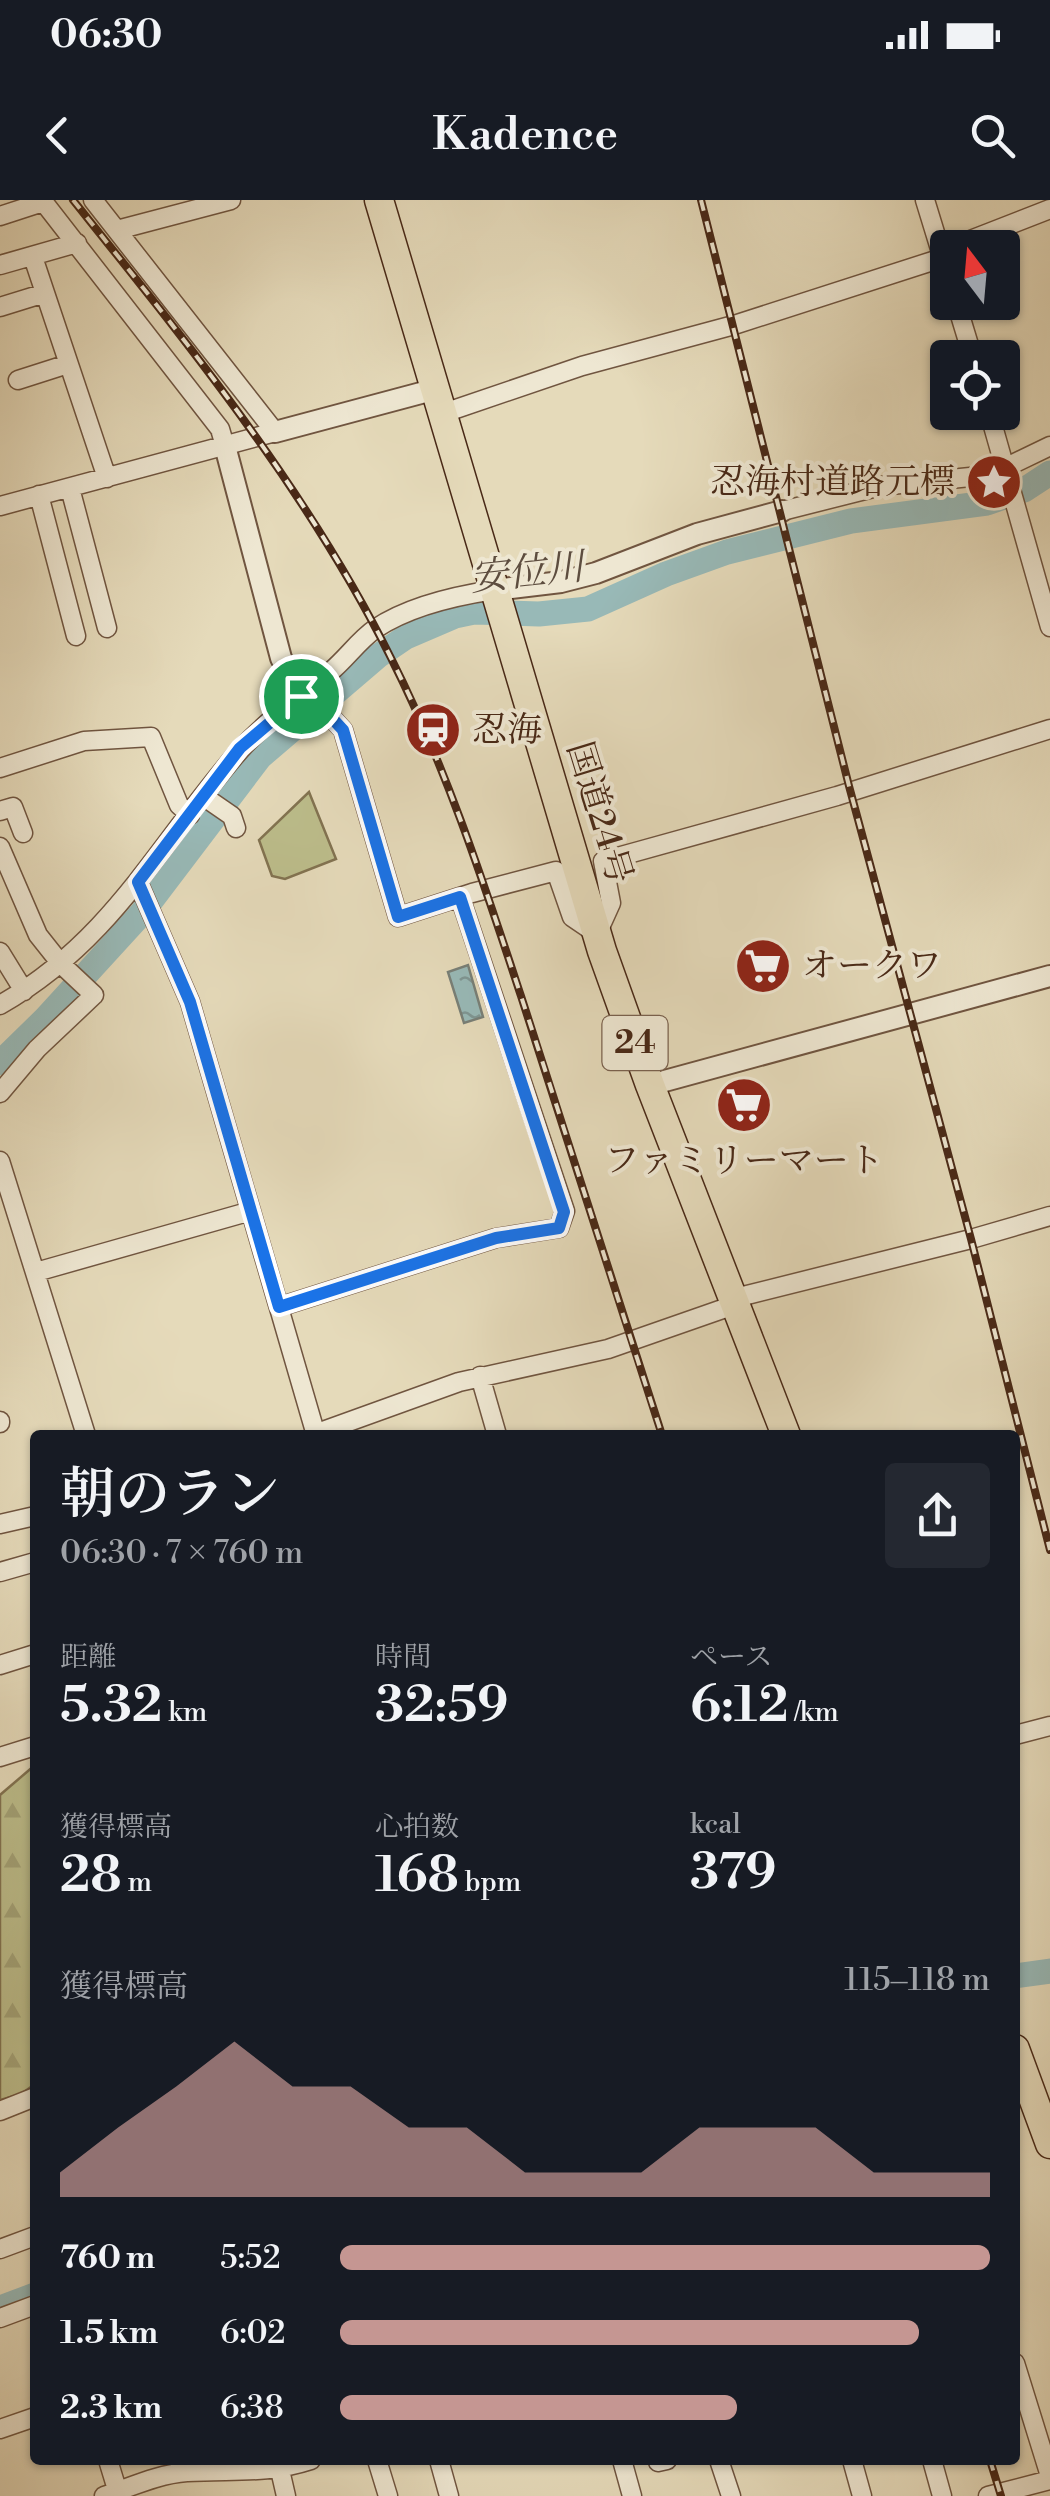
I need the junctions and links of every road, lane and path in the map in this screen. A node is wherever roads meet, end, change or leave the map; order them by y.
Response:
1 (93, 200) edge
2 (231, 200) edge
3 (379, 200) edge
4 (925, 200) edge
5 (42, 201) edge
6 (1040, 207) edge
7 (0, 216) edge
8 (117, 230) junction
9 (936, 230) edge
10 (996, 230) edge
11 (77, 243) junction
12 (33, 257) junction
13 (930, 261) edge
14 (0, 265) edge
15 (45, 293) junction
16 (0, 307) edge
17 (68, 364) junction
18 (18, 380) dead end
19 (440, 401) junction
20 (994, 430) edge
21 (276, 432) junction
22 (225, 446) junction
23 (1050, 446) edge
24 (1007, 472) junction
25 (106, 478) junction
26 (70, 488) junction
27 (39, 496) junction
28 (0, 506) edge
29 (782, 511) joint
30 (495, 595) junction
31 (110, 619) dead end
32 (1050, 627) edge
33 (76, 636) dead end
34 (307, 694) junction
35 (1050, 730) edge
36 (0, 768) edge
37 (206, 798) junction
38 (0, 811) edge
39 (190, 815) junction
40 (232, 821) dead end
41 (23, 833) dead end
42 (0, 848) edge
43 (140, 887) junction
44 (460, 897) junction
45 (597, 934) junction
46 (0, 952) edge
47 (64, 967) junction
48 (1050, 976) edge
49 (24, 991) junction
50 (0, 1005) edge
51 (650, 1085) junction
52 (0, 1093) edge
53 (0, 1161) edge
54 (252, 1212) junction
55 (1050, 1216) edge
56 (36, 1272) junction
57 (736, 1301) junction
58 (279, 1307) junction
59 (480, 1376) junction
60 (84, 1430) edge
61 (313, 1430) edge
62 (328, 1430) edge
63 (496, 1430) edge
64 (784, 1430) edge
65 (30, 1517) edge
66 (0, 1524) edge
67 (30, 1563) edge
68 (0, 1572) edge
69 (30, 1656) edge
70 (0, 1665) edge
71 (1050, 1726) edge
72 (1020, 1734) edge
73 (30, 1748) edge
74 (0, 1757) edge
75 (1020, 2063) edge
76 (30, 2099) edge
77 (0, 2110) edge
78 (1050, 2144) edge
79 (30, 2238) edge
80 (0, 2249) edge
81 (30, 2307) edge
82 (0, 2318) edge
83 (1020, 2380) edge
84 (30, 2419) edge
85 (0, 2429) edge
86 (109, 2465) edge
87 (296, 2465) edge
88 (379, 2465) edge
89 (440, 2465) edge
90 (623, 2465) edge
91 (721, 2465) edge
92 (853, 2465) edge
93 (933, 2465) edge
94 (217, 2466) edge
95 (280, 2470) junction
96 (1050, 2478) edge
97 (113, 2494) edge
98 (286, 2496) edge
99 (388, 2496) edge
100 (449, 2496) edge
101 (632, 2496) edge
102 (731, 2496) edge
103 (862, 2496) edge
104 (942, 2496) edge
105 (988, 2496) edge

1 - 8 street
2 - 8 street
3 - 19 highway, 国道24号 / 24
4 - 9 street
5 - 7 street
5 - 11 street
6 - 10 street
8 - 21 street
11 - 12 street
11 - 22 street
12 - 14 street
12 - 15 street
13 - 19 street
15 - 16 street
15 - 17 street
17 - 18 street
17 - 25 street
19 - 21 street
19 - 30 highway, 国道24号 / 24
20 - 24 street
21 - 22 street
22 - 25 street
22 - 34 street
23 - 24 street
24 - 29 street
24 - 32 street
25 - 26 street
26 - 27 street
26 - 31 street
27 - 28 street
27 - 33 street
29 - 30 street
30 - 34 street
30 - 45 highway, 国道24号 / 24
34 - 37 street
34 - 44 street
35 - 45 street
36 - 39 street
37 - 39 street
37 - 40 street
38 - 41 street
39 - 43 street
42 - 47 street
43 - 47 street
43 - 54 street
44 - 45 street
44 - 58 street
45 - 51 highway, 国道24号 / 24
46 - 49 street
47 - 49 street
47 - 52 street
48 - 51 street
49 - 50 street
51 - 57 highway, 国道24号 / 24
53 - 56 street
54 - 56 street
54 - 58 street
55 - 57 street
56 - 60 street
57 - 59 street
57 - 64 highway, 国道24号 / 24
58 - 61 street
59 - 62 street
59 - 63 street
65 - 66 street
67 - 68 street
69 - 70 street
71 - 72 street
73 - 74 street
75 - 78 highway
76 - 77 street
79 - 80 street
81 - 82 street
83 - 96 street
84 - 85 street
86 - 97 street
87 - 95 street
88 - 99 street
89 - 100 street
90 - 101 street
91 - 102 street
92 - 103 street
93 - 104 street
94 - 95 street
94 - 97 street
95 - 98 street
96 - 105 street

